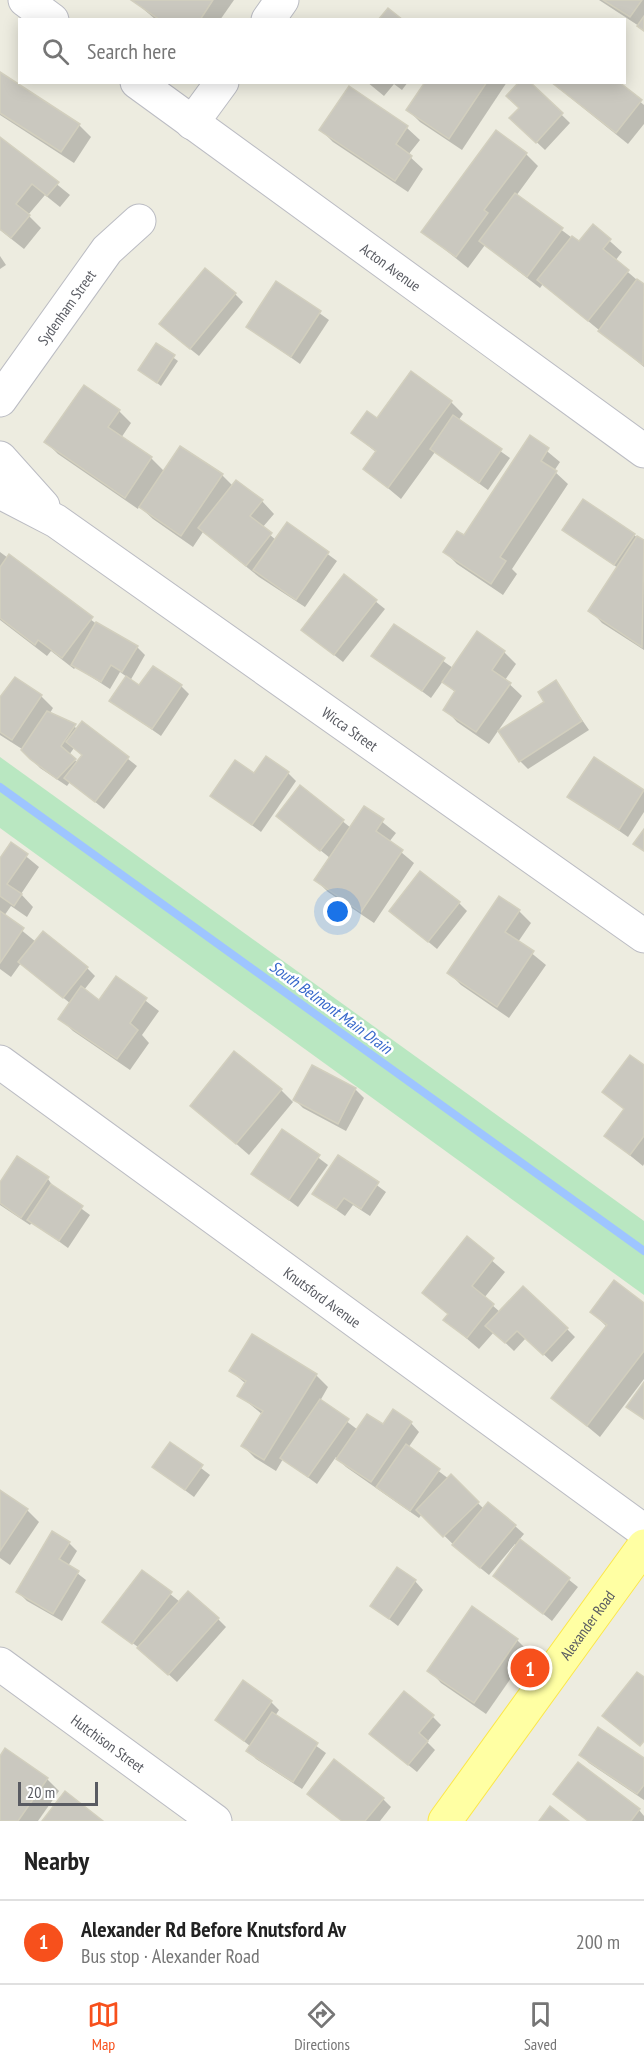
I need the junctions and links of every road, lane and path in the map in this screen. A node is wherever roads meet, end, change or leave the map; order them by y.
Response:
1 (25, 0) edge
2 (282, 0) edge
3 (49, 18) edge
4 (269, 18) edge
5 (140, 84) edge
6 (221, 84) edge
7 (192, 123) junction
8 (139, 221) dead end
9 (0, 399) edge
10 (644, 451) edge
11 (0, 458) edge
12 (0, 492) edge
13 (56, 521) junction
14 (644, 936) edge
15 (0, 1062) edge
16 (644, 1531) edge
17 (644, 1546) edge
18 (644, 1582) edge
19 (0, 1664) edge
20 (215, 1821) edge
21 (445, 1821) edge
22 (472, 1821) edge

1 - 3 street
2 - 4 street
5 - 7 street, Acton Avenue
6 - 7 street
7 - 10 street, Acton Avenue
8 - 9 street, Sydenham Street
11 - 13 street, Wicca Street
12 - 13 street, Wicca Street
13 - 14 street, Wicca Street
15 - 16 street, Knutsford Avenue
17 - 21 main road, Alexander Road
18 - 22 main road, Alexander Road
19 - 20 street, Hutchison Street

